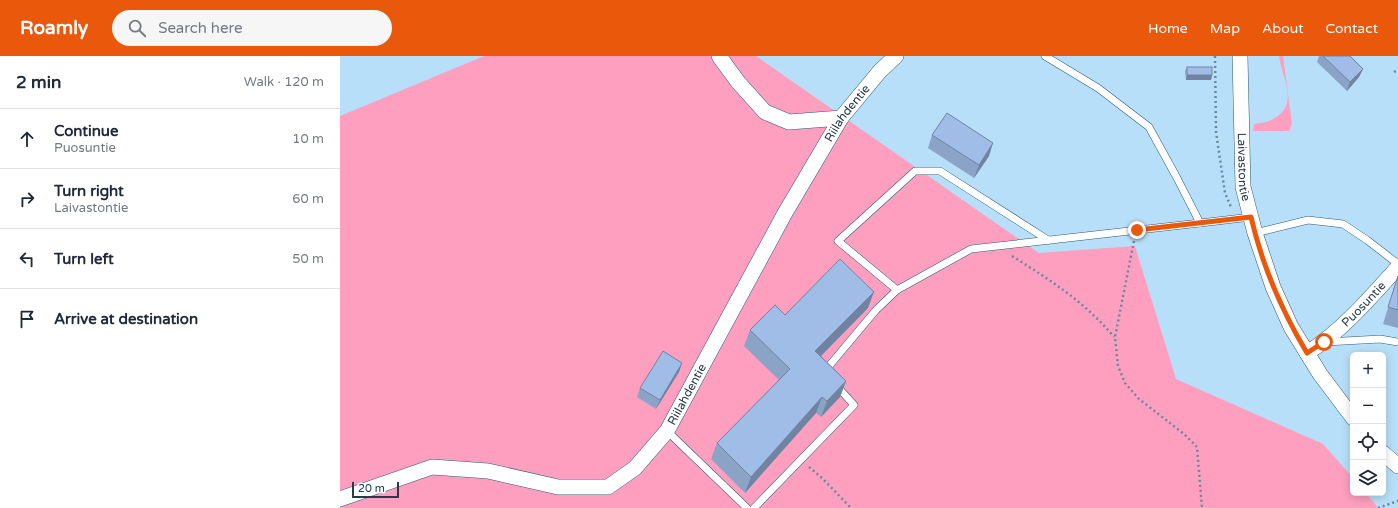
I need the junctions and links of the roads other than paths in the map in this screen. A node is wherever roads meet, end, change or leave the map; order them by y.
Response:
1 (719, 56) edge
2 (896, 56) edge
3 (1045, 56) edge
4 (1240, 56) edge
5 (841, 118) junction
6 (1251, 217) junction
7 (1200, 223) junction
8 (1255, 233) junction
9 (1048, 240) junction
10 (1398, 264) edge
11 (1398, 267) edge
12 (898, 290) junction
13 (1324, 342) junction
14 (1398, 342) edge
15 (1307, 353) junction
16 (1350, 414) edge
17 (667, 431) junction
18 (1386, 456) edge
19 (1398, 466) edge
20 (340, 499) edge
21 (747, 508) edge
22 (754, 508) edge

1 - 5 street
2 - 5 street, Riilahdentie
3 - 7 lane
4 - 6 street, Laivastontie
5 - 17 street, Riilahdentie
6 - 7 lane
6 - 8 street, Laivastontie
7 - 9 lane
8 - 10 lane
8 - 15 street, Laivastontie
9 - 12 lane
9 - 12 lane
11 - 13 street, Puosuntie
12 - 22 lane
13 - 14 lane
13 - 15 street, Puosuntie
15 - 16 street, Laivastontie
17 - 20 street, Riilahdentie
17 - 21 lane
18 - 19 street

